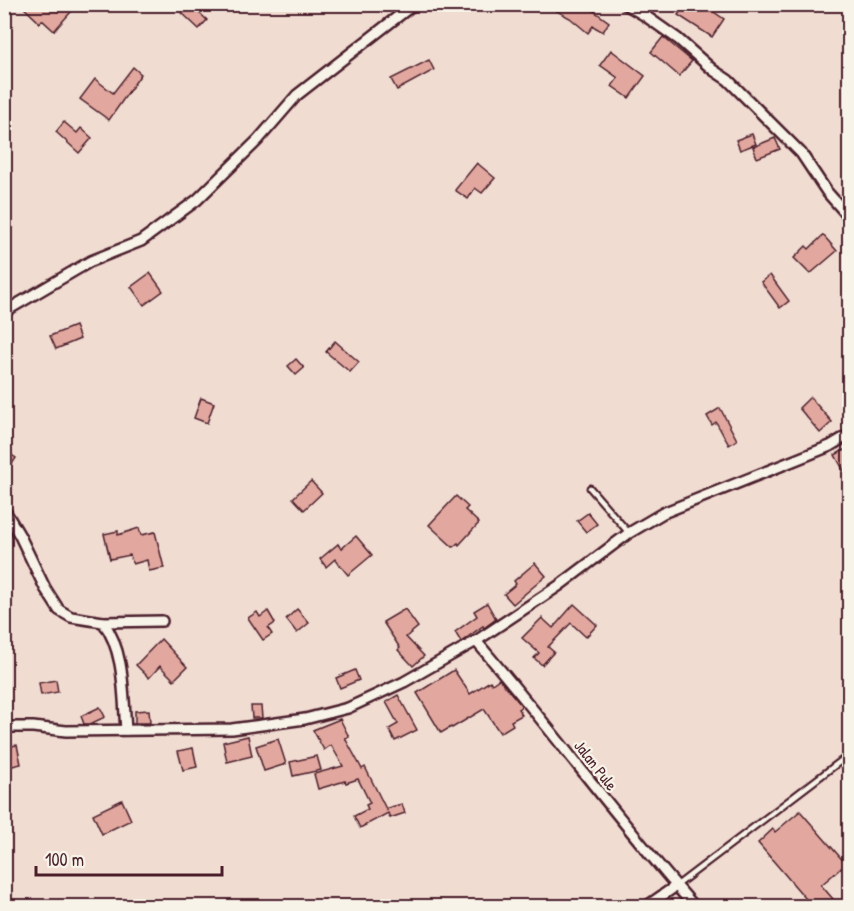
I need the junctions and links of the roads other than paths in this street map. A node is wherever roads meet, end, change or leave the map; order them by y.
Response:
1 (414, 4) edge
2 (626, 4) edge
3 (849, 218) edge
4 (4, 312) edge
5 (849, 434) edge
6 (590, 488) dead end
7 (4, 509) edge
8 (629, 533) junction
9 (162, 621) dead end
10 (103, 622) junction
11 (476, 641) junction
12 (4, 727) edge
13 (126, 730) junction
14 (849, 754) edge
15 (676, 886) junction
16 (647, 906) edge
17 (694, 906) edge

1 - 4 street
2 - 3 street
5 - 8 street
6 - 8 lane
7 - 10 street
8 - 11 street
9 - 10 street
10 - 13 street
11 - 13 street
11 - 15 street, Jalan Pule
12 - 13 street
14 - 15 lane
15 - 16 street
15 - 17 street, Jalan Pule

